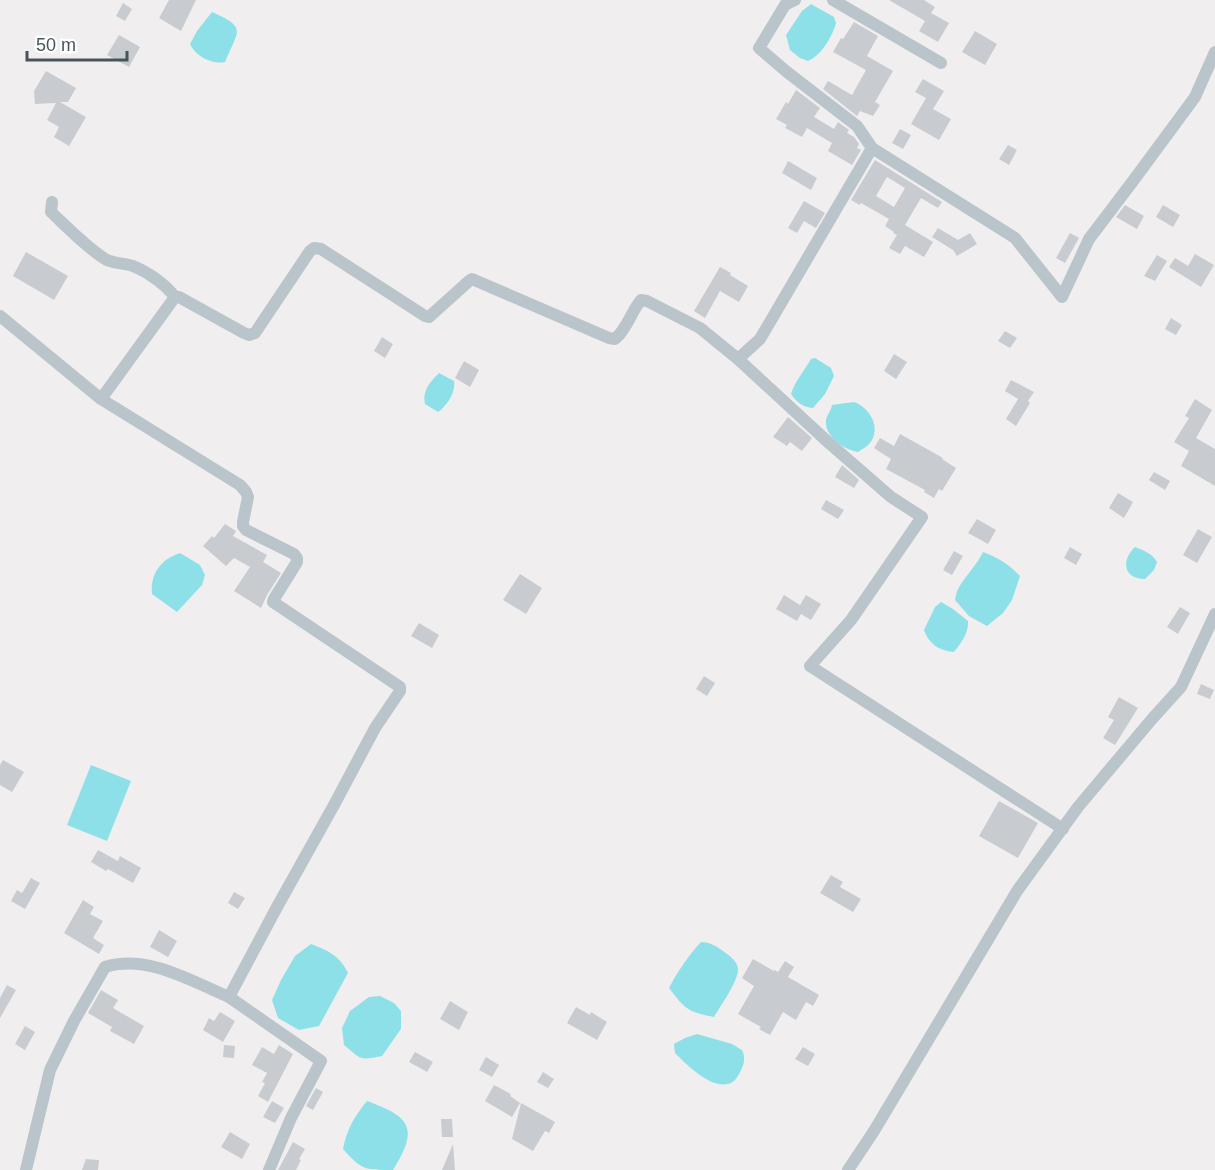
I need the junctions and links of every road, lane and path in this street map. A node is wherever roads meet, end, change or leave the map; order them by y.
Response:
1 (795, 0) edge
2 (832, 0) edge
3 (1215, 52) edge
4 (940, 63) dead end
5 (872, 148) junction
6 (52, 202) dead end
7 (175, 297) junction
8 (0, 316) edge
9 (738, 359) junction
10 (101, 399) junction
11 (1215, 614) edge
12 (1063, 828) junction
13 (229, 997) junction
14 (27, 1170) edge
15 (269, 1170) edge
16 (848, 1170) edge

1 - 5 street
2 - 4 street
3 - 5 street
5 - 9 street
6 - 7 street
7 - 9 street
7 - 10 street
8 - 10 street
9 - 12 street
10 - 13 street
11 - 12 street
12 - 16 street
13 - 14 street
13 - 15 street

